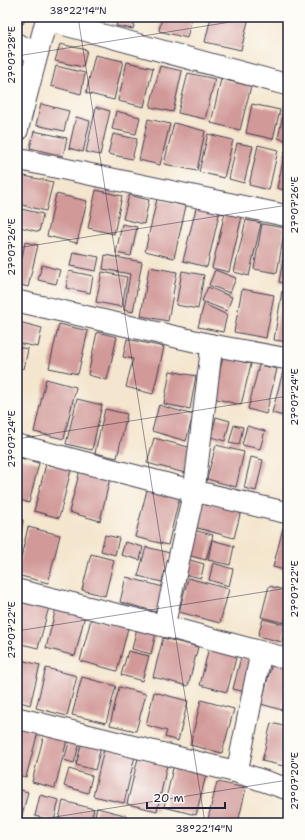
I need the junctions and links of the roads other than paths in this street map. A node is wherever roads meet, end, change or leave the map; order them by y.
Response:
1 (47, 18) edge
2 (17, 44) edge
3 (37, 54) junction
4 (288, 85) edge
5 (17, 131) edge
6 (17, 159) edge
7 (288, 216) edge
8 (17, 301) edge
9 (212, 346) junction
10 (288, 358) edge
11 (17, 446) edge
12 (194, 491) junction
13 (288, 513) edge
14 (17, 590) edge
15 (164, 626) junction
16 (261, 653) junction
17 (288, 659) edge
18 (17, 718) edge
19 (237, 772) junction
20 (288, 788) edge

1 - 3 street
1 - 4 street
2 - 3 street
3 - 5 street
6 - 7 street
8 - 9 street
9 - 10 street
9 - 12 street
11 - 12 street
12 - 13 street
12 - 15 street
14 - 15 street
15 - 16 street
16 - 17 street
16 - 19 street
18 - 19 street
19 - 20 street

